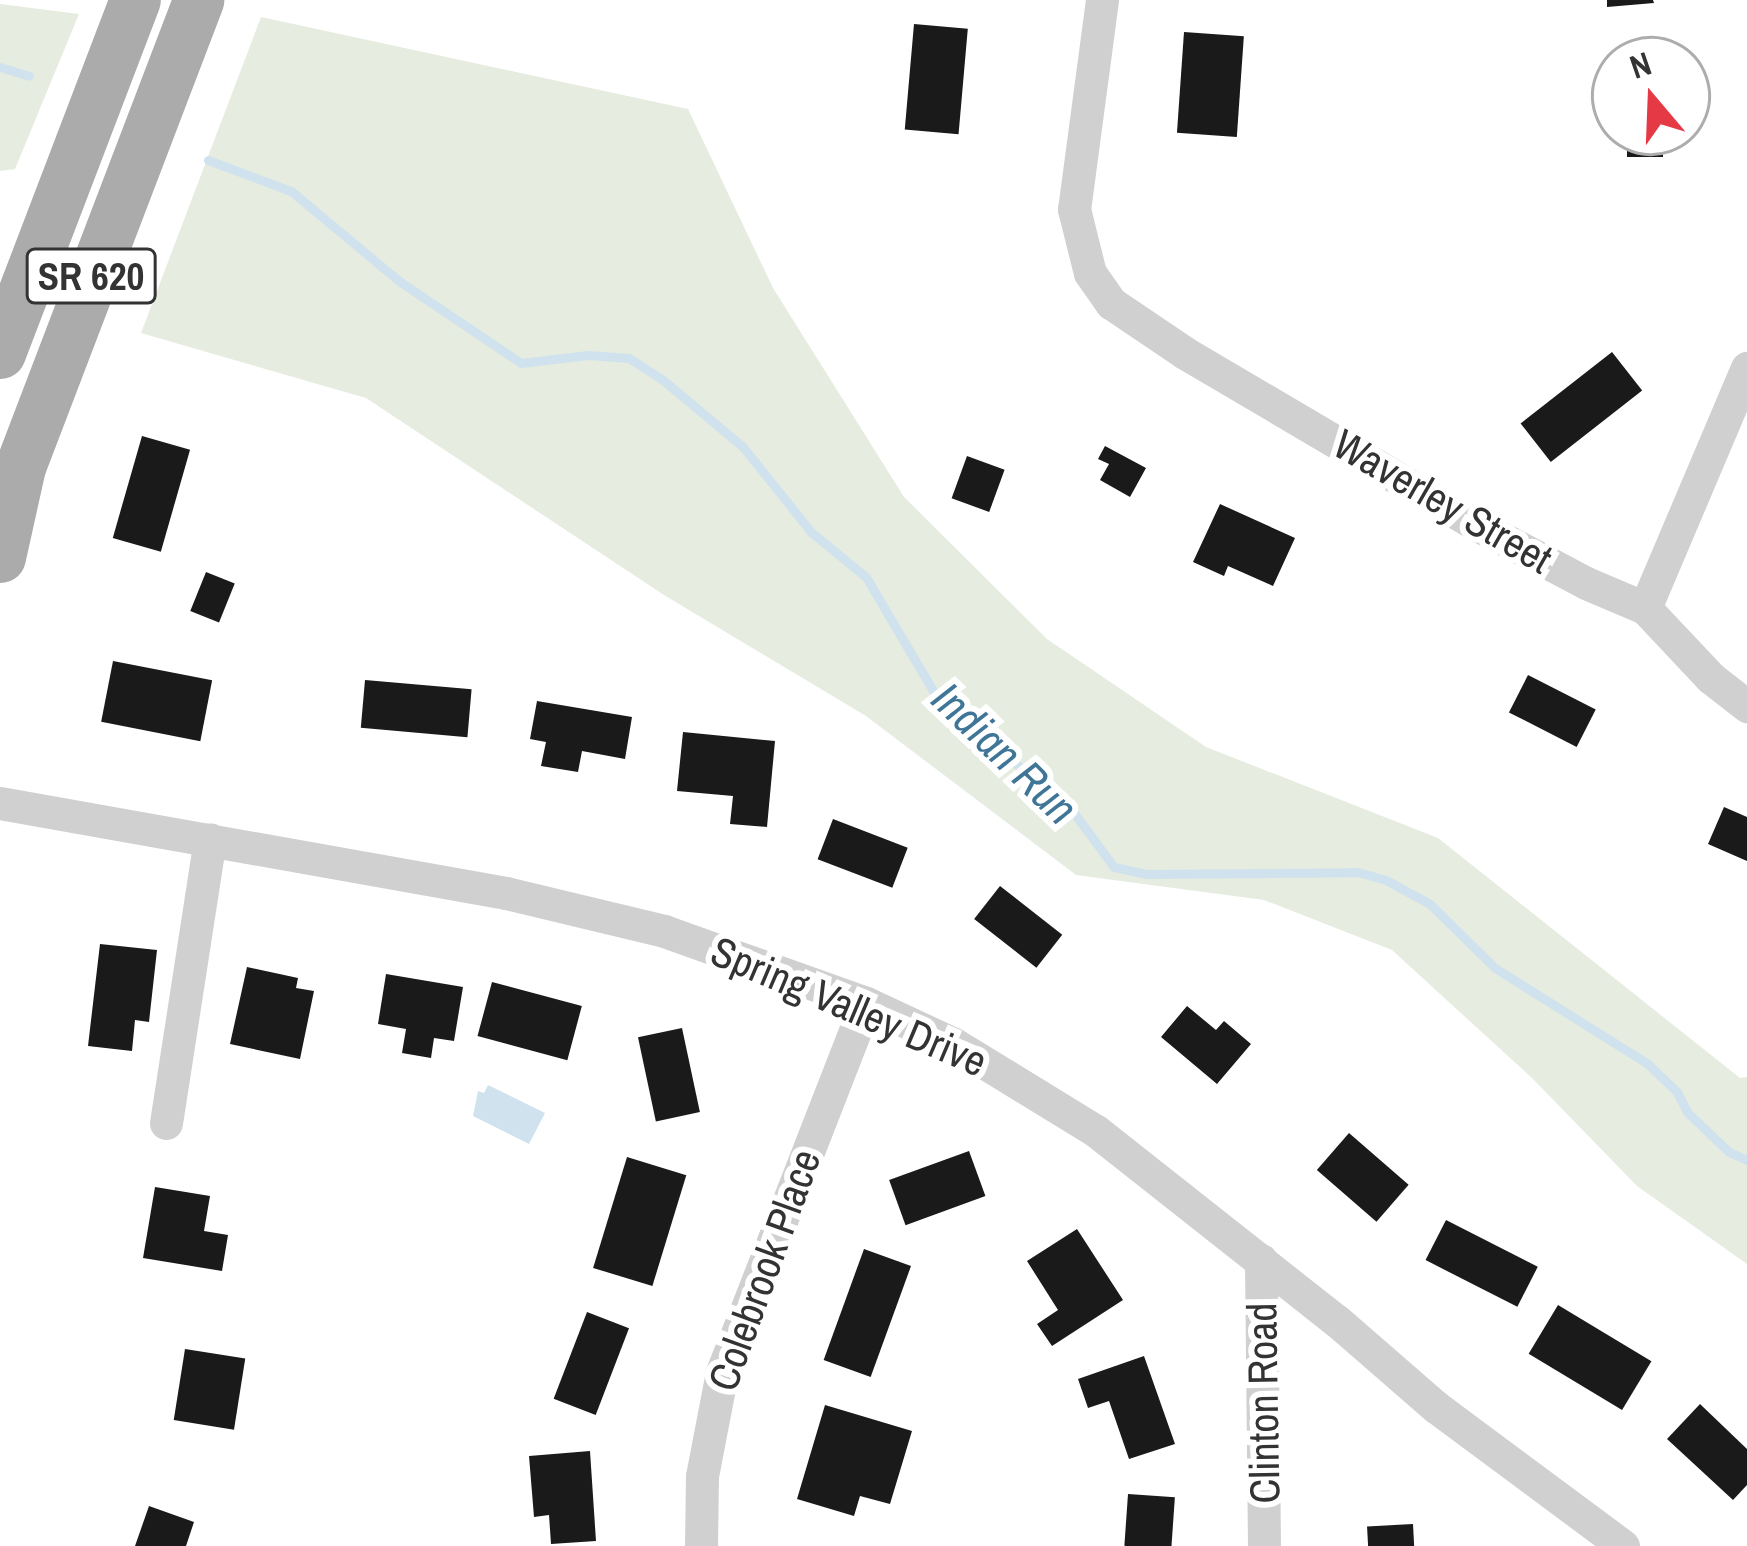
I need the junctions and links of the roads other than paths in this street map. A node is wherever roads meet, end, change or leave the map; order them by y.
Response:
1 (135, 0) edge
2 (198, 0) edge
3 (1102, 0) edge
4 (0, 353) edge
5 (1747, 368) edge
6 (0, 556) edge
7 (1645, 608) junction
8 (1747, 706) edge
9 (0, 803) edge
10 (210, 839) junction
11 (866, 1004) junction
12 (166, 1123) dead end
13 (1261, 1260) junction
14 (700, 1546) edge
15 (1264, 1546) edge
16 (1623, 1546) edge

1 - 4 main road, SR 620
2 - 6 main road, SR 620
3 - 7 street, Waverley Street
5 - 7 street
7 - 8 street, Waverley Street
9 - 10 street, Spring Valley Drive
10 - 11 street, Spring Valley Drive
10 - 12 street
11 - 13 street, Spring Valley Drive
11 - 14 street, Colebrook Place
13 - 15 street, Clinton Road
13 - 16 street, Spring Valley Drive

